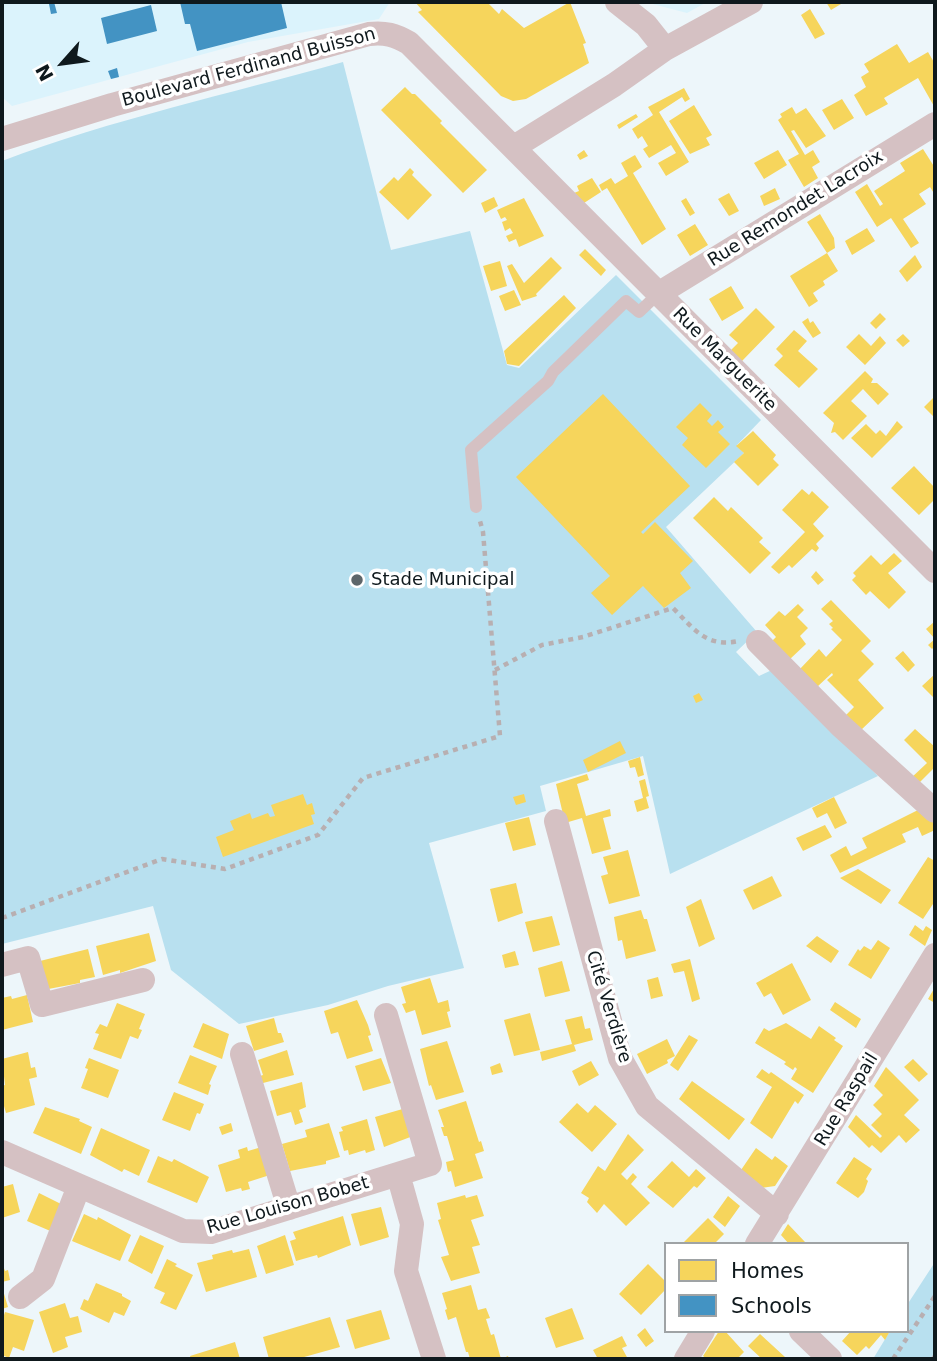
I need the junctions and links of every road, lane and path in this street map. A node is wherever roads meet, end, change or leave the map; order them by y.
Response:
1 (617, 2) edge
2 (751, 2) edge
3 (665, 49) junction
4 (935, 124) edge
5 (2, 139) edge
6 (514, 147) junction
7 (658, 294) junction
8 (476, 507) joint
9 (935, 571) edge
10 (758, 642) joint
11 (495, 670) junction
12 (935, 811) edge
13 (556, 821) dead end
14 (2, 918) edge
15 (935, 955) edge
16 (2, 965) edge
17 (143, 980) dead end
18 (386, 1015) dead end
19 (242, 1054) dead end
20 (2, 1152) edge
21 (397, 1174) junction
22 (79, 1186) junction
23 (289, 1208) junction
24 (777, 1214) junction
25 (758, 1242) edge
26 (935, 1296) edge
27 (20, 1297) dead end
28 (930, 1303) junction
29 (935, 1312) edge
30 (702, 1333) edge
31 (803, 1333) edge
32 (434, 1359) edge
33 (686, 1359) edge
34 (830, 1359) edge
35 (893, 1359) edge

1 - 3 street
2 - 3 street
3 - 6 street
4 - 7 street, Rue Remondet Lacroix
5 - 6 street, Boulevard Ferdinand Buisson
6 - 7 street, Rue Marguerite
7 - 8 lane
7 - 9 street, Rue Marguerite
8 - 11 path
10 - 11 path
10 - 12 street
11 - 14 path
13 - 24 street, Cité Verdière
15 - 24 street, Rue Raspail
16 - 17 street
18 - 21 street, Rue Louison Bobet
19 - 23 street
20 - 22 street, Rue Louison Bobet
21 - 23 street, Rue Louison Bobet
21 - 32 street
22 - 23 street, Rue Louison Bobet
22 - 27 street
24 - 25 street, Rue Raspail
26 - 28 path
28 - 29 path
28 - 35 path
30 - 33 street
31 - 34 street

